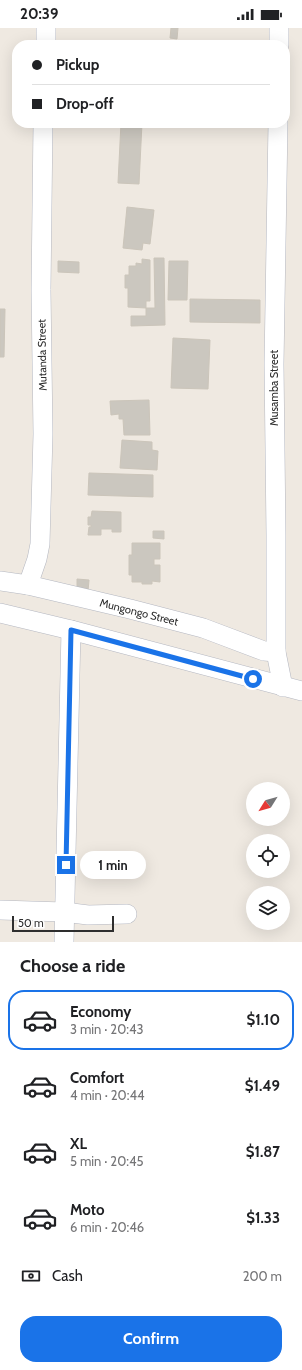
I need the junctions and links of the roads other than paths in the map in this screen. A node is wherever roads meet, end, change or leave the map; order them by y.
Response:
1 (46, 28) edge
2 (279, 28) edge
3 (46, 40) edge
4 (279, 40) edge
5 (43, 128) edge
6 (278, 128) edge
7 (0, 581) edge
8 (28, 585) junction
9 (0, 613) edge
10 (71, 630) junction
11 (276, 652) junction
12 (283, 687) junction
13 (302, 691) edge
14 (0, 910) edge
15 (64, 912) junction
16 (127, 914) dead end
17 (64, 942) edge

1 - 3 street
2 - 4 street
5 - 8 street, Mutanda Street
6 - 11 street, Musamba Street
7 - 8 street, Mungongo Street
8 - 11 street, Mungongo Street
9 - 10 street
10 - 12 street
10 - 15 street
11 - 12 street, Musamba Street
12 - 13 street
14 - 15 street
15 - 16 street
15 - 17 street

